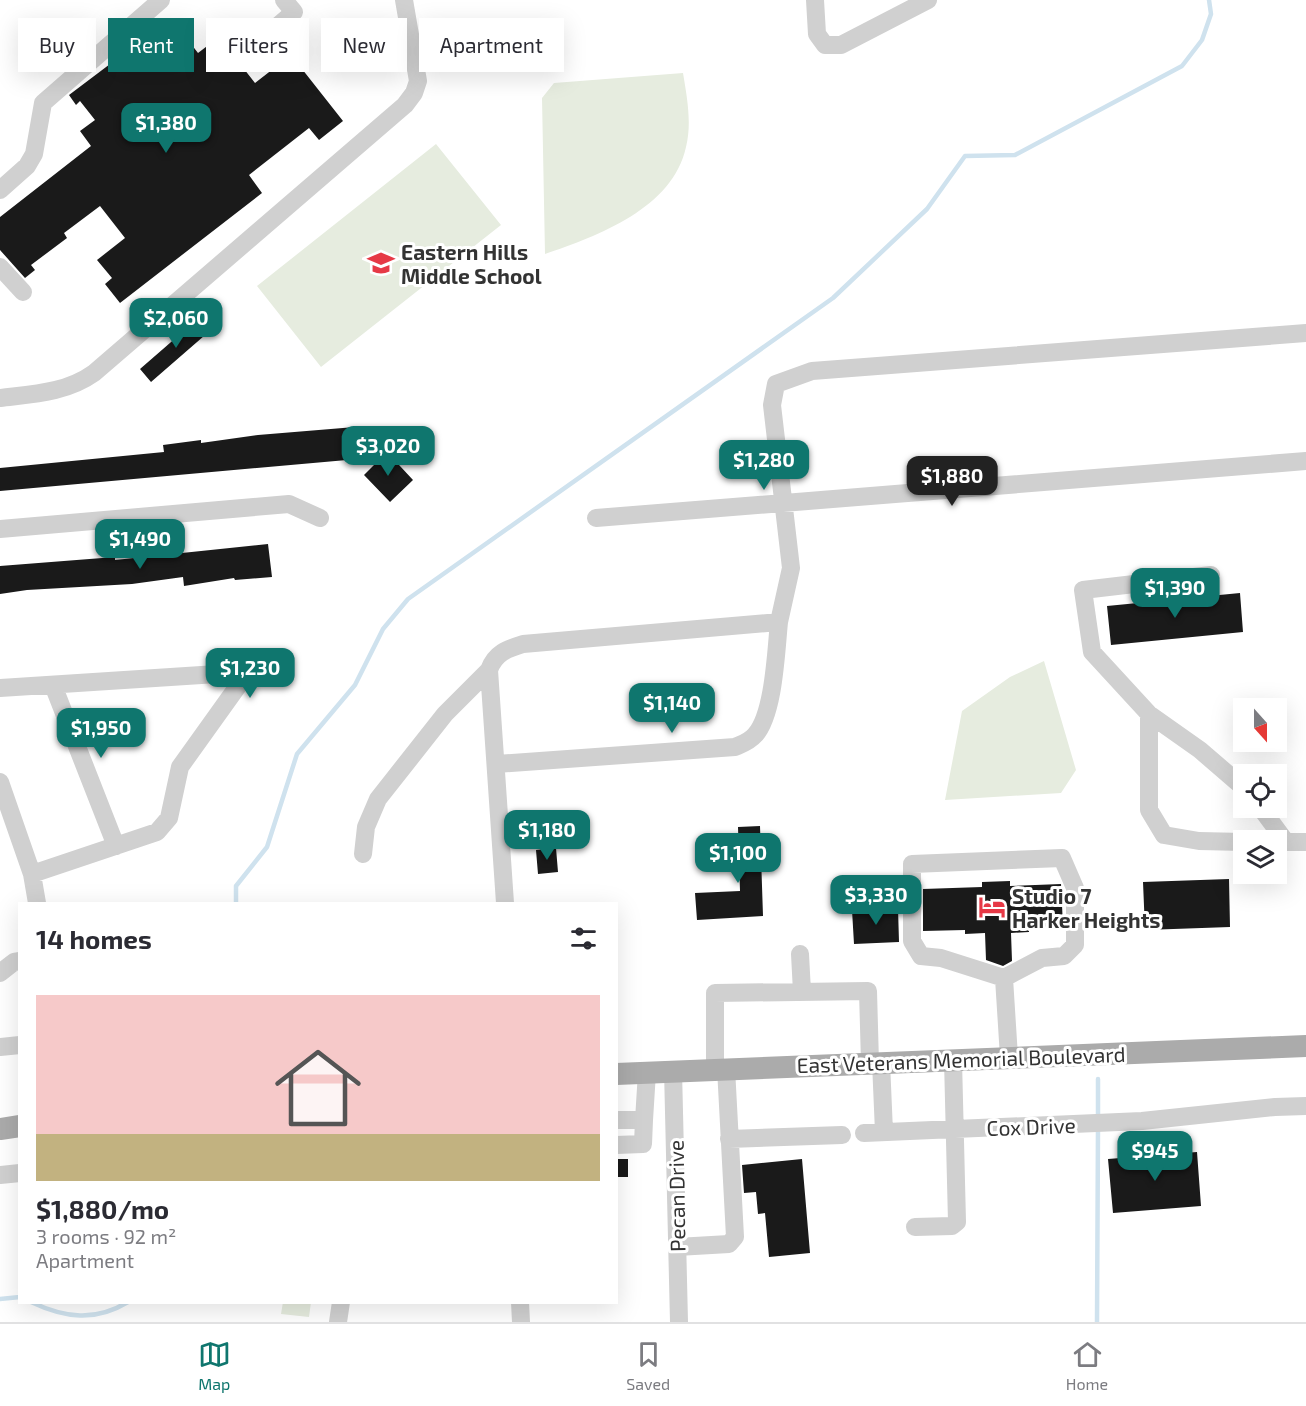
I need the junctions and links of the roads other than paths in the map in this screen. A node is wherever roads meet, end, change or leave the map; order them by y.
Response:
1 (161, 0) edge
2 (284, 0) edge
3 (404, 0) edge
4 (815, 0) edge
5 (928, 0) edge
6 (287, 18) edge
7 (0, 190) edge
8 (0, 267) edge
9 (22, 292) dead end
10 (1306, 333) edge
11 (0, 398) edge
12 (1306, 461) edge
13 (784, 502) junction
14 (320, 518) dead end
15 (596, 518) dead end
16 (0, 529) edge
17 (1211, 575) dead end
18 (779, 622) junction
19 (489, 670) junction
20 (53, 685) junction
21 (0, 688) edge
22 (1149, 714) junction
23 (497, 764) junction
24 (1233, 778) edge
25 (0, 782) edge
26 (1233, 842) edge
27 (1287, 842) edge
28 (1306, 842) edge
29 (116, 846) junction
30 (363, 854) dead end
31 (32, 874) junction
32 (37, 902) edge
33 (505, 902) edge
34 (800, 954) dead end
35 (18, 961) edge
36 (0, 973) edge
37 (1004, 978) junction
38 (802, 992) junction
39 (18, 1045) edge
40 (1306, 1046) edge
41 (0, 1047) edge
42 (1009, 1057) junction
43 (954, 1060) junction
44 (876, 1063) junction
45 (721, 1069) junction
46 (673, 1070) junction
47 (647, 1072) junction
48 (618, 1074) edge
49 (1306, 1106) edge
50 (618, 1120) edge
51 (644, 1120) junction
52 (18, 1126) edge
53 (0, 1129) edge
54 (955, 1129) junction
55 (864, 1132) dead end
56 (884, 1132) junction
57 (842, 1135) dead end
58 (729, 1139) junction
59 (618, 1144) edge
60 (643, 1144) junction
61 (675, 1144) junction
62 (18, 1173) edge
63 (0, 1175) edge
64 (915, 1227) dead end
65 (677, 1247) junction
66 (341, 1304) edge
67 (520, 1304) edge
68 (338, 1322) edge
69 (521, 1322) edge
70 (679, 1322) edge

1 - 7 street
2 - 6 street
3 - 11 street
4 - 5 street
8 - 9 street
10 - 13 street
12 - 13 street
13 - 15 street
13 - 18 street
14 - 16 street
17 - 22 street
18 - 19 street
18 - 23 street
19 - 23 street
19 - 30 street
20 - 21 street
20 - 29 street
20 - 29 street
22 - 24 street
22 - 26 street
23 - 33 street
25 - 31 street
27 - 28 street
29 - 31 street
31 - 32 street
34 - 38 street
35 - 36 street
37 - 37 street
37 - 42 street
38 - 44 street
38 - 45 street
39 - 41 street
40 - 42 main road, East Veterans Memorial Boulevard
42 - 43 main road, East Veterans Memorial Boulevard
43 - 44 main road, East Veterans Memorial Boulevard
43 - 54 street
44 - 45 main road, East Veterans Memorial Boulevard
44 - 56 street
45 - 46 main road, East Veterans Memorial Boulevard
45 - 58 street
46 - 47 main road, East Veterans Memorial Boulevard
46 - 61 street, Pecan Drive
47 - 48 main road, East Veterans Memorial Boulevard
47 - 51 street
49 - 54 street, Cox Drive
50 - 51 street
51 - 60 street
52 - 53 main road
54 - 56 street, Cox Drive
54 - 64 street
55 - 56 street, Cox Drive
57 - 58 street
58 - 65 street
59 - 60 street
60 - 61 street
61 - 65 street, Pecan Drive
62 - 63 street
65 - 70 street, Pecan Drive
66 - 68 street
67 - 69 street

